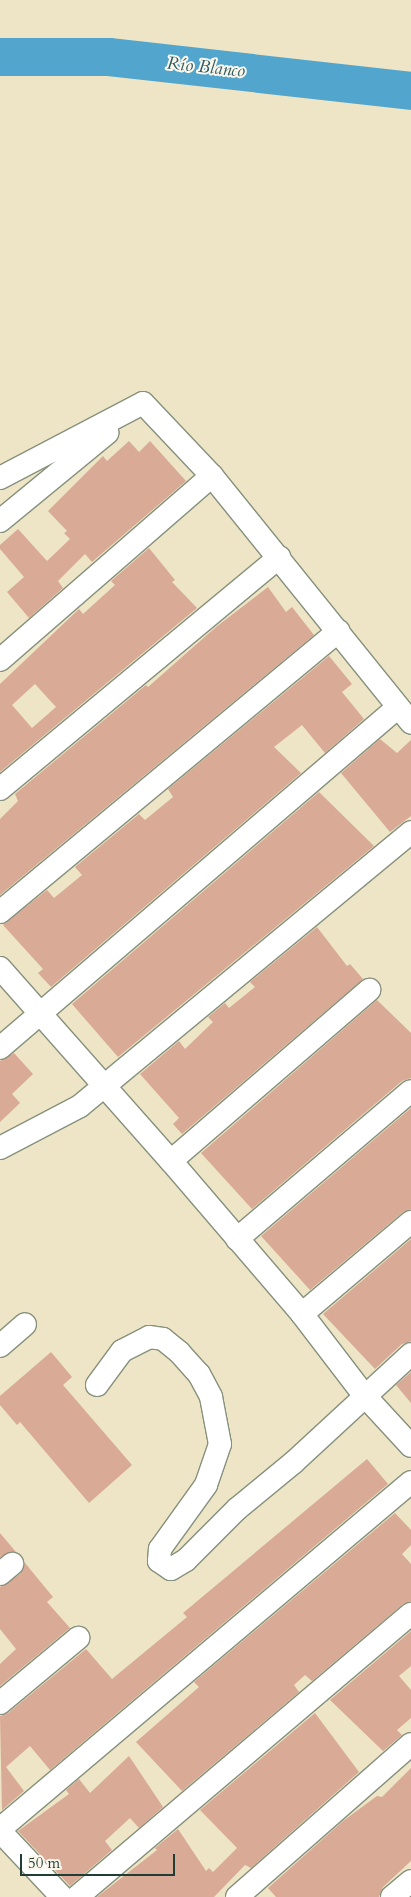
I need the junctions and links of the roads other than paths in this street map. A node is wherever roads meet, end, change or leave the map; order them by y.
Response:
1 (143, 404) junction
2 (212, 476) junction
3 (0, 478) edge
4 (0, 522) edge
5 (278, 557) junction
6 (339, 631) junction
7 (0, 660) edge
8 (405, 715) edge
9 (0, 789) edge
10 (411, 832) edge
11 (0, 912) edge
12 (0, 968) edge
13 (370, 990) dead end
14 (39, 1013) junction
15 (0, 1048) edge
16 (106, 1085) junction
17 (411, 1091) edge
18 (0, 1148) edge
19 (171, 1161) junction
20 (411, 1222) edge
21 (237, 1239) junction
22 (302, 1314) junction
23 (24, 1324) dead end
24 (0, 1346) edge
25 (411, 1354) edge
26 (97, 1385) dead end
27 (364, 1395) junction
28 (411, 1446) edge
29 (411, 1482) edge
30 (411, 1614) edge
31 (78, 1638) dead end
32 (0, 1703) edge
33 (411, 1744) edge
34 (0, 1830) edge
35 (411, 1881) edge
36 (62, 1897) edge
37 (77, 1897) edge
38 (237, 1897) edge
39 (392, 1897) edge

1 - 2 street
1 - 3 street
1 - 4 street
2 - 5 street
2 - 7 street
5 - 6 street
5 - 9 street
6 - 8 street
6 - 11 street
8 - 14 street
10 - 16 street
12 - 14 street
13 - 19 street
14 - 15 street
14 - 16 street
16 - 18 street
16 - 19 street
17 - 21 street
19 - 21 street
20 - 22 street
21 - 22 street
22 - 27 street
23 - 24 street
25 - 27 street
26 - 27 street
27 - 28 street
29 - 34 street
30 - 37 street
31 - 32 street
33 - 38 street
34 - 36 street
35 - 39 street

